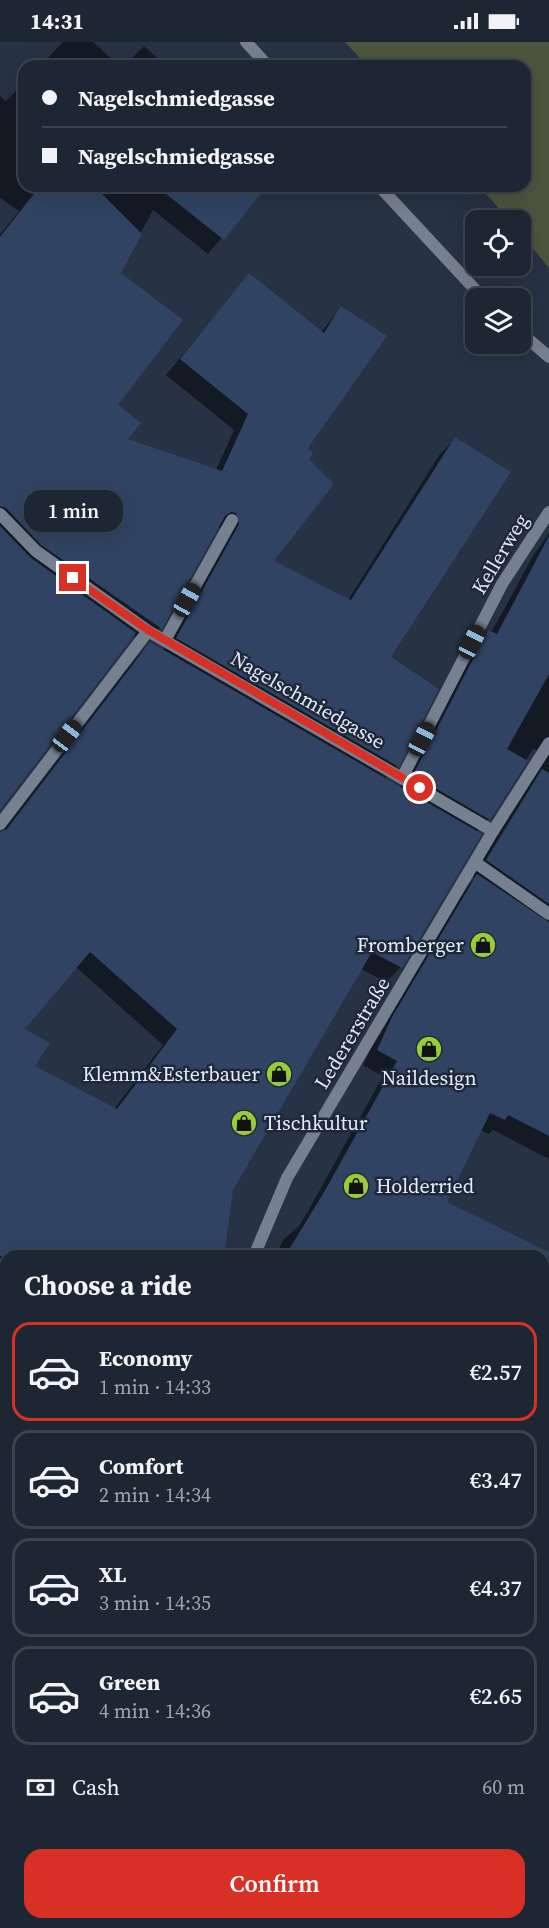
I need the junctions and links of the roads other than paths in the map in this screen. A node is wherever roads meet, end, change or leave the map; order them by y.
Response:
1 (246, 42) edge
2 (262, 60) edge
3 (385, 192) edge
4 (474, 288) edge
5 (531, 341) edge
6 (549, 357) edge
7 (549, 512) edge
8 (0, 514) edge
9 (232, 520) dead end
10 (148, 630) junction
11 (165, 640) junction
12 (549, 742) edge
13 (402, 778) junction
14 (0, 824) edge
15 (492, 831) junction
16 (476, 863) junction
17 (549, 914) edge
18 (257, 1250) edge

1 - 2 street
3 - 4 street
5 - 6 street
7 - 13 street, Kellerweg
8 - 10 street, Nagelschmiedgasse
9 - 11 street
10 - 11 street, Nagelschmiedgasse
10 - 14 street
11 - 13 street, Nagelschmiedgasse
12 - 15 street, Ledererstraße
13 - 15 street, Nagelschmiedgasse
15 - 16 street, Ledererstraße
16 - 17 street
16 - 18 street, Ledererstraße

